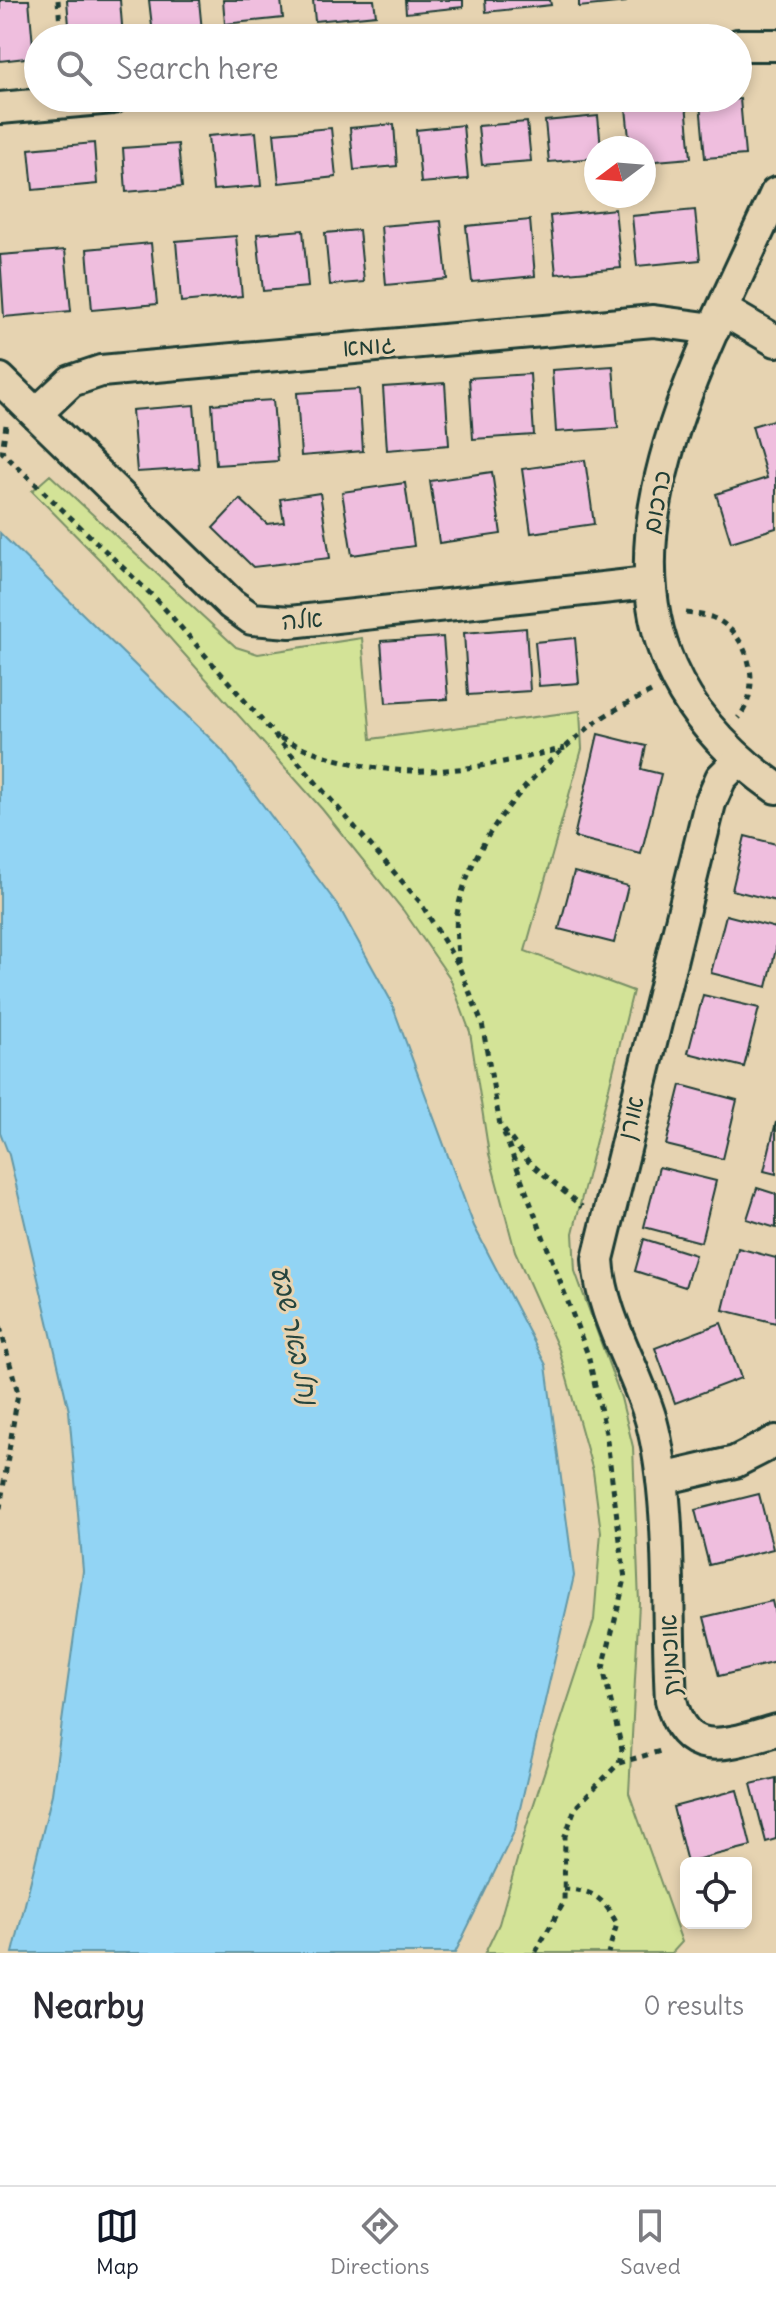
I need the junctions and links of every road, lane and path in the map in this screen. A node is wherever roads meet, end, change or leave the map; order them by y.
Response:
1 (58, 0) edge
2 (60, 24) edge
3 (752, 45) edge
4 (776, 45) edge
5 (24, 106) edge
6 (0, 108) edge
7 (776, 193) edge
8 (719, 319) junction
9 (776, 341) edge
10 (6, 384) edge
11 (37, 413) junction
12 (1, 450) edge
13 (648, 583) junction
14 (656, 618) junction
15 (678, 678) junction
16 (276, 737) junction
17 (566, 748) junction
18 (728, 751) junction
19 (776, 788) edge
20 (458, 964) junction
21 (500, 1125) junction
22 (604, 1226) junction
23 (0, 1327) edge
24 (776, 1441) edge
25 (662, 1479) junction
26 (0, 1508) edge
27 (776, 1730) edge
28 (695, 1741) junction
29 (619, 1763) junction
30 (563, 1889) junction
31 (611, 1952) edge
32 (535, 1953) edge

1 - 2 path
3 - 4 street
5 - 6 street
7 - 8 street, כרכום
8 - 9 street
8 - 11 street, גומא
8 - 13 street, כרכום
10 - 11 street, אלה
10 - 12 path
11 - 13 street, אלה
12 - 16 path
13 - 14 street, כרכום
14 - 15 street, כרכום
14 - 18 path
15 - 17 path
15 - 18 street, כרכום
16 - 17 path
16 - 20 path
17 - 20 path
18 - 19 street, כרכום
18 - 22 street, אורן
20 - 21 path
21 - 22 path
21 - 29 path
22 - 25 street, אורן
23 - 26 path
24 - 25 street
25 - 28 street, אוכמנית
27 - 28 street
28 - 29 path
29 - 30 path
30 - 31 path
30 - 32 path

